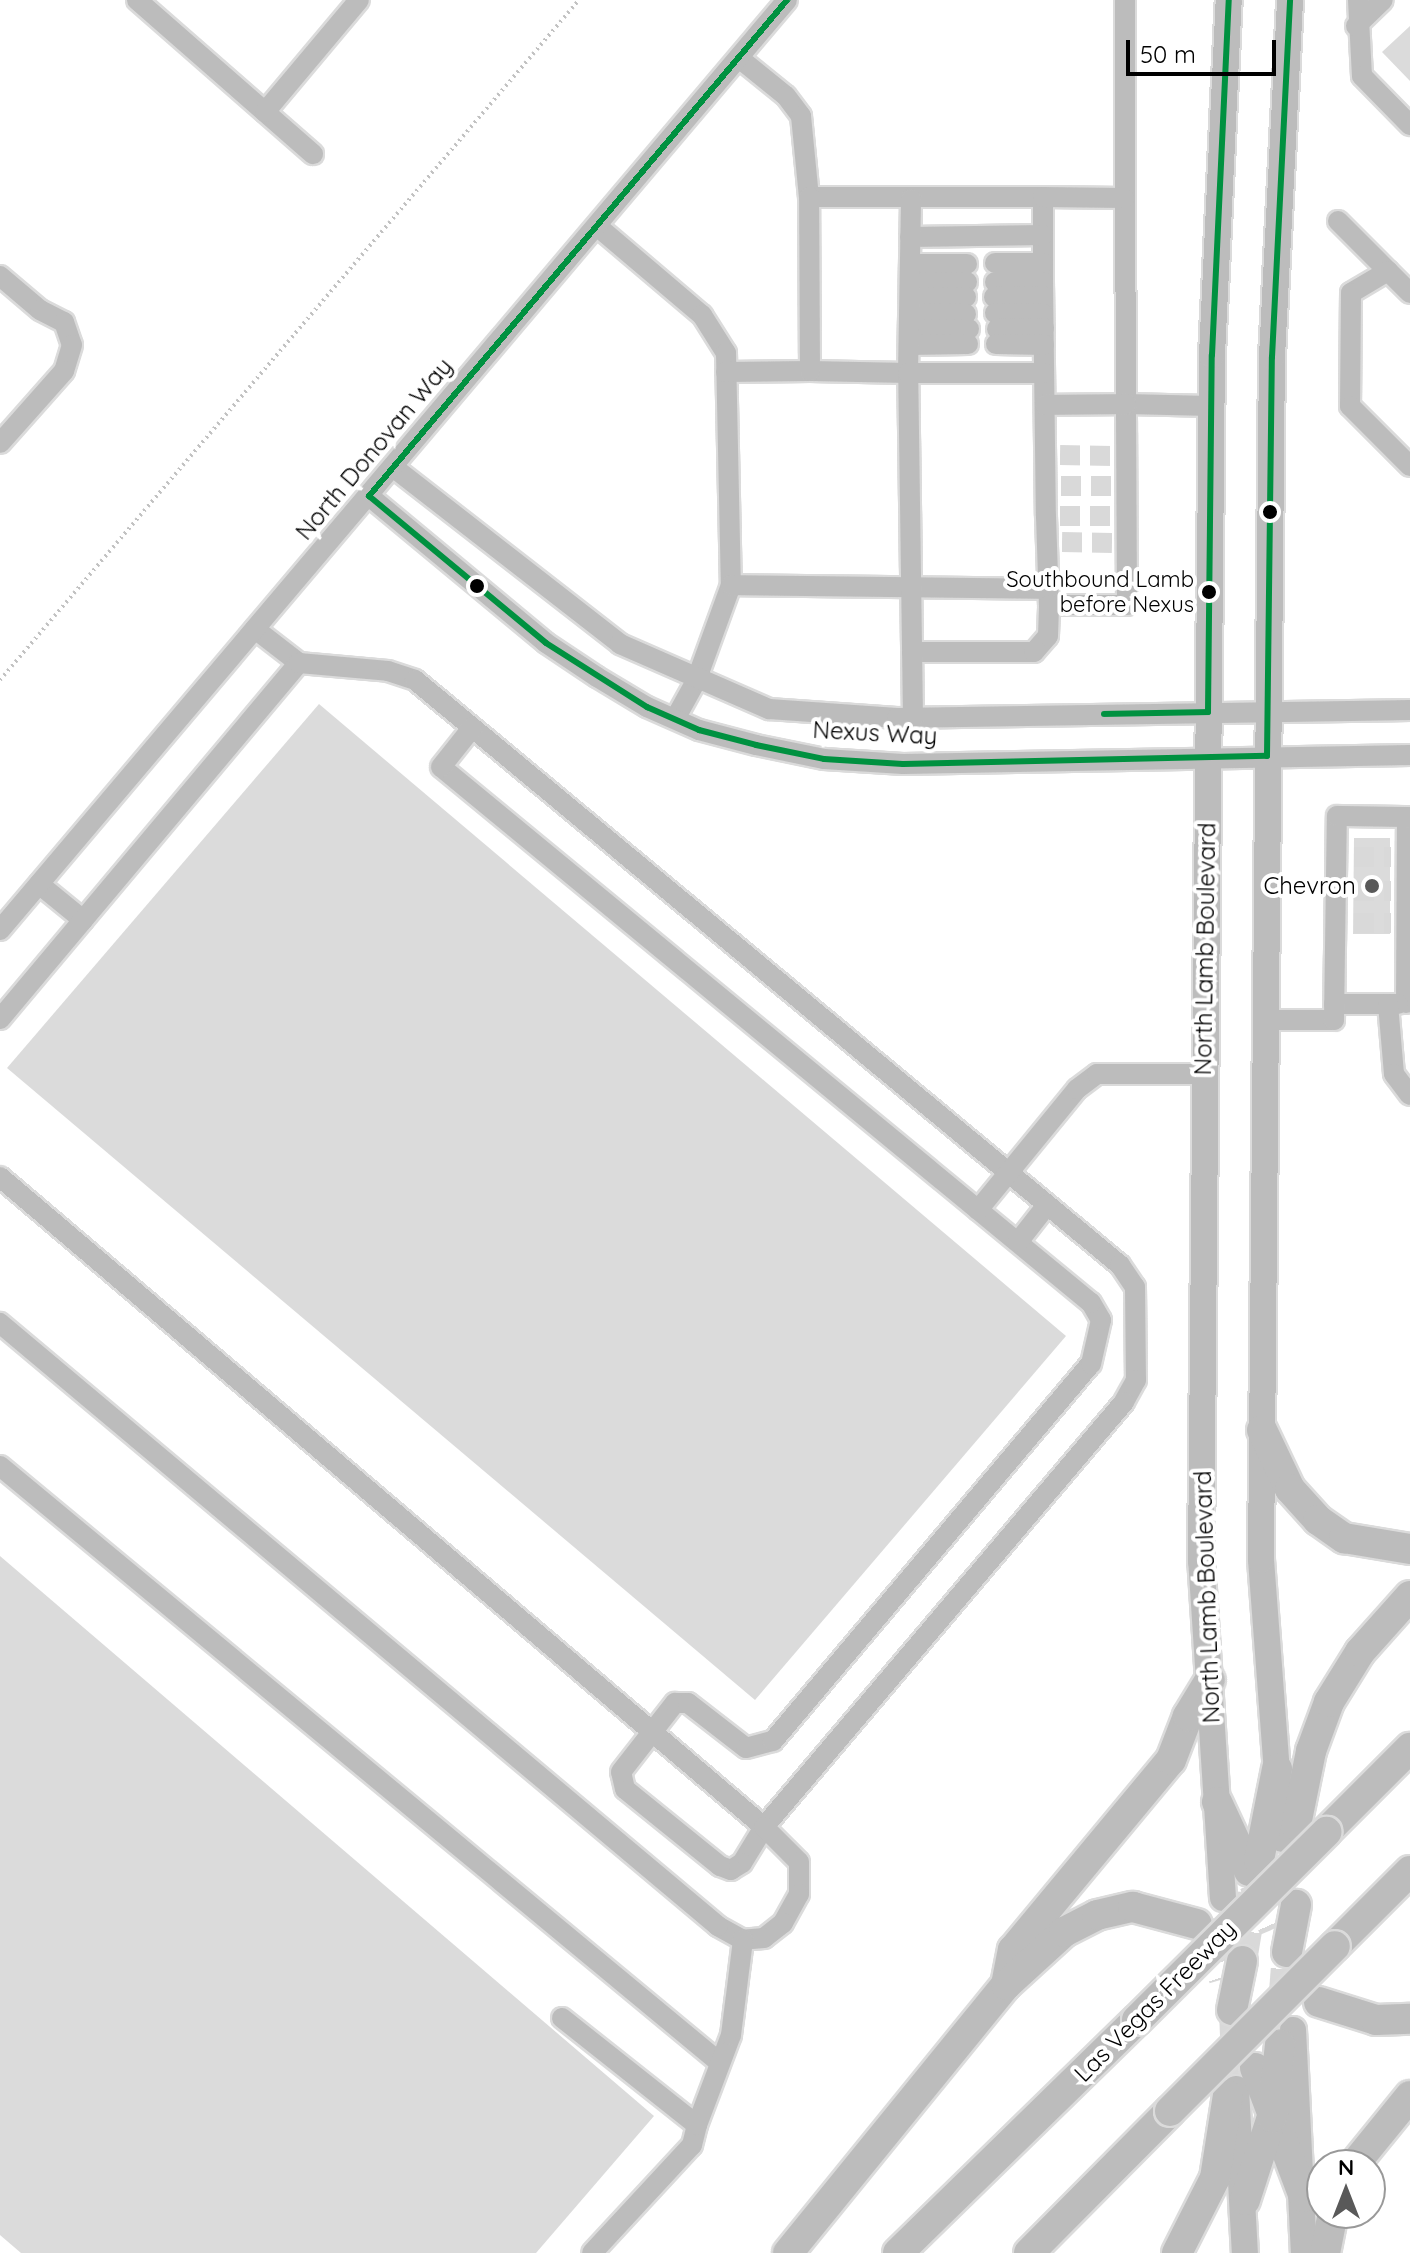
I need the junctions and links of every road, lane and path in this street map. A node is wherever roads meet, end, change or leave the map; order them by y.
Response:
1 (137, 0) edge
2 (359, 0) edge
3 (579, 0) edge
4 (787, 0) edge
5 (1125, 0) edge
6 (1229, 0) edge
7 (1290, 0) edge
8 (1358, 0) edge
9 (1383, 0) edge
10 (1356, 26) junction
11 (739, 58) junction
12 (265, 112) junction
13 (1410, 125) edge
14 (313, 154) dead end
15 (809, 197) junction
16 (1043, 197) junction
17 (1124, 198) junction
18 (911, 199) junction
19 (1338, 221) dead end
20 (597, 226) junction
21 (1043, 235) junction
22 (910, 237) junction
23 (1388, 271) junction
24 (0, 276) edge
25 (1410, 293) edge
26 (909, 305) junction
27 (967, 305) junction
28 (995, 305) junction
29 (1043, 305) junction
30 (810, 371) junction
31 (726, 372) junction
32 (908, 373) junction
33 (1044, 373) junction
34 (1126, 404) junction
35 (1045, 405) junction
36 (1211, 406) junction
37 (0, 443) edge
38 (1410, 466) edge
39 (393, 467) junction
40 (369, 496) junction
41 (731, 585) junction
42 (911, 589) junction
43 (1048, 597) junction
44 (255, 629) junction
45 (912, 652) junction
46 (299, 663) junction
47 (0, 680) edge
48 (696, 681) junction
49 (1410, 710) edge
50 (1208, 712) junction
51 (1268, 712) junction
52 (913, 718) junction
53 (675, 719) junction
54 (472, 728) junction
55 (1410, 755) edge
56 (1267, 756) junction
57 (1207, 757) junction
58 (1409, 817) edge
59 (39, 884) junction
60 (83, 920) junction
61 (0, 930) edge
62 (1405, 989) edge
63 (1334, 1004) junction
64 (0, 1019) edge
65 (1265, 1020) junction
66 (1204, 1074) junction
67 (1410, 1095) edge
68 (1007, 1174) junction
69 (0, 1177) edge
70 (1047, 1205) junction
71 (978, 1210) junction
72 (1018, 1242) junction
73 (4, 1335) edge
74 (1262, 1430) junction
75 (0, 1466) edge
76 (1410, 1549) edge
77 (1410, 1596) edge
78 (1210, 1680) junction
79 (652, 1732) junction
80 (1410, 1748) edge
81 (1277, 1769) junction
82 (1217, 1802) junction
83 (764, 1827) junction
84 (1289, 1832) joint
85 (1410, 1871) edge
86 (1223, 1898) tunnel mouth
87 (1197, 1924) dead end
88 (743, 1940) junction
89 (1232, 1971) tunnel mouth
90 (1006, 1985) junction
91 (1319, 2002) dead end
92 (1232, 2010) tunnel mouth
93 (562, 2018) dead end
94 (1410, 2019) edge
95 (1286, 2037) joint
96 (720, 2063) junction
97 (1239, 2084) junction
98 (1410, 2096) edge
99 (1272, 2117) junction
100 (697, 2125) junction
101 (1367, 2149) edge
102 (1304, 2197) junction
103 (1245, 2200) junction
104 (1330, 2229) edge
105 (592, 2253) edge
106 (788, 2253) edge
107 (898, 2253) edge
108 (1029, 2253) edge
109 (1177, 2253) edge
110 (1245, 2253) edge
111 (1304, 2253) edge
112 (1325, 2253) edge

1 - 12 street
2 - 12 street
3 - 47 path
4 - 11 street, North Donovan Way
5 - 17 street
6 - 36 main road, North Lamb Boulevard
7 - 51 main road
8 - 10 street
9 - 10 street
10 - 13 street
11 - 15 street
11 - 20 street, North Donovan Way
12 - 14 street
15 - 18 street
15 - 30 street
16 - 17 street
16 - 18 street
16 - 21 street
17 - 34 street
18 - 22 street
19 - 23 street
20 - 31 street
20 - 39 street, North Donovan Way
21 - 22 street
21 - 29 street
22 - 26 street
23 - 25 street
23 - 38 street
24 - 37 street
26 - 27 street
26 - 27 street
26 - 27 street
26 - 32 street
28 - 29 street
28 - 29 street
28 - 29 street
29 - 33 street
30 - 31 street
30 - 32 street
31 - 41 street
32 - 33 street
32 - 42 street
33 - 35 street
34 - 35 street
34 - 36 street
34 - 43 street
35 - 43 street
36 - 50 main road, North Lamb Boulevard
39 - 40 street, North Donovan Way
39 - 48 street, Nexus Way
40 - 44 street, North Donovan Way
40 - 53 street, Nexus Way
41 - 42 street
41 - 48 street
42 - 43 street
42 - 45 street
43 - 45 street
44 - 46 street
44 - 59 street, North Donovan Way
45 - 52 street
46 - 54 street
46 - 60 street
48 - 52 street, Nexus Way
48 - 53 street
49 - 51 street, Nexus Way
50 - 51 street, Nexus Way
50 - 52 street, Nexus Way
50 - 57 main road, North Lamb Boulevard
51 - 56 main road
53 - 57 street, Nexus Way
54 - 68 street
54 - 71 street
55 - 56 street, Nexus Way
56 - 57 street, Nexus Way
56 - 65 main road
57 - 66 main road, North Lamb Boulevard
58 - 62 street
58 - 63 street
59 - 60 street
59 - 61 street, North Donovan Way
60 - 64 street
62 - 63 street
62 - 67 street
63 - 65 street
65 - 74 main road
66 - 68 street
66 - 78 main road, North Lamb Boulevard
68 - 70 street
68 - 71 street
69 - 79 street
70 - 72 street
70 - 83 street
71 - 72 street
72 - 79 street
73 - 88 street
74 - 76 highway
74 - 81 main road
75 - 96 street
77 - 84 highway
78 - 82 main road, North Lamb Boulevard
78 - 90 highway
79 - 83 street
79 - 83 street
80 - 107 highway, Las Vegas Freeway, bridge
81 - 82 highway
81 - 84 main road
82 - 86 main road, North Lamb Boulevard
83 - 88 street
85 - 108 highway, bridge
87 - 90 highway
88 - 96 street
89 - 92 highway
90 - 106 highway
91 - 94 highway
93 - 100 street
95 - 99 highway
95 - 102 main road
96 - 100 street
97 - 99 highway
97 - 103 main road
97 - 109 highway
98 - 101 highway
99 - 102 highway
99 - 103 highway
100 - 105 street
102 - 111 main road
103 - 110 main road
104 - 112 highway

